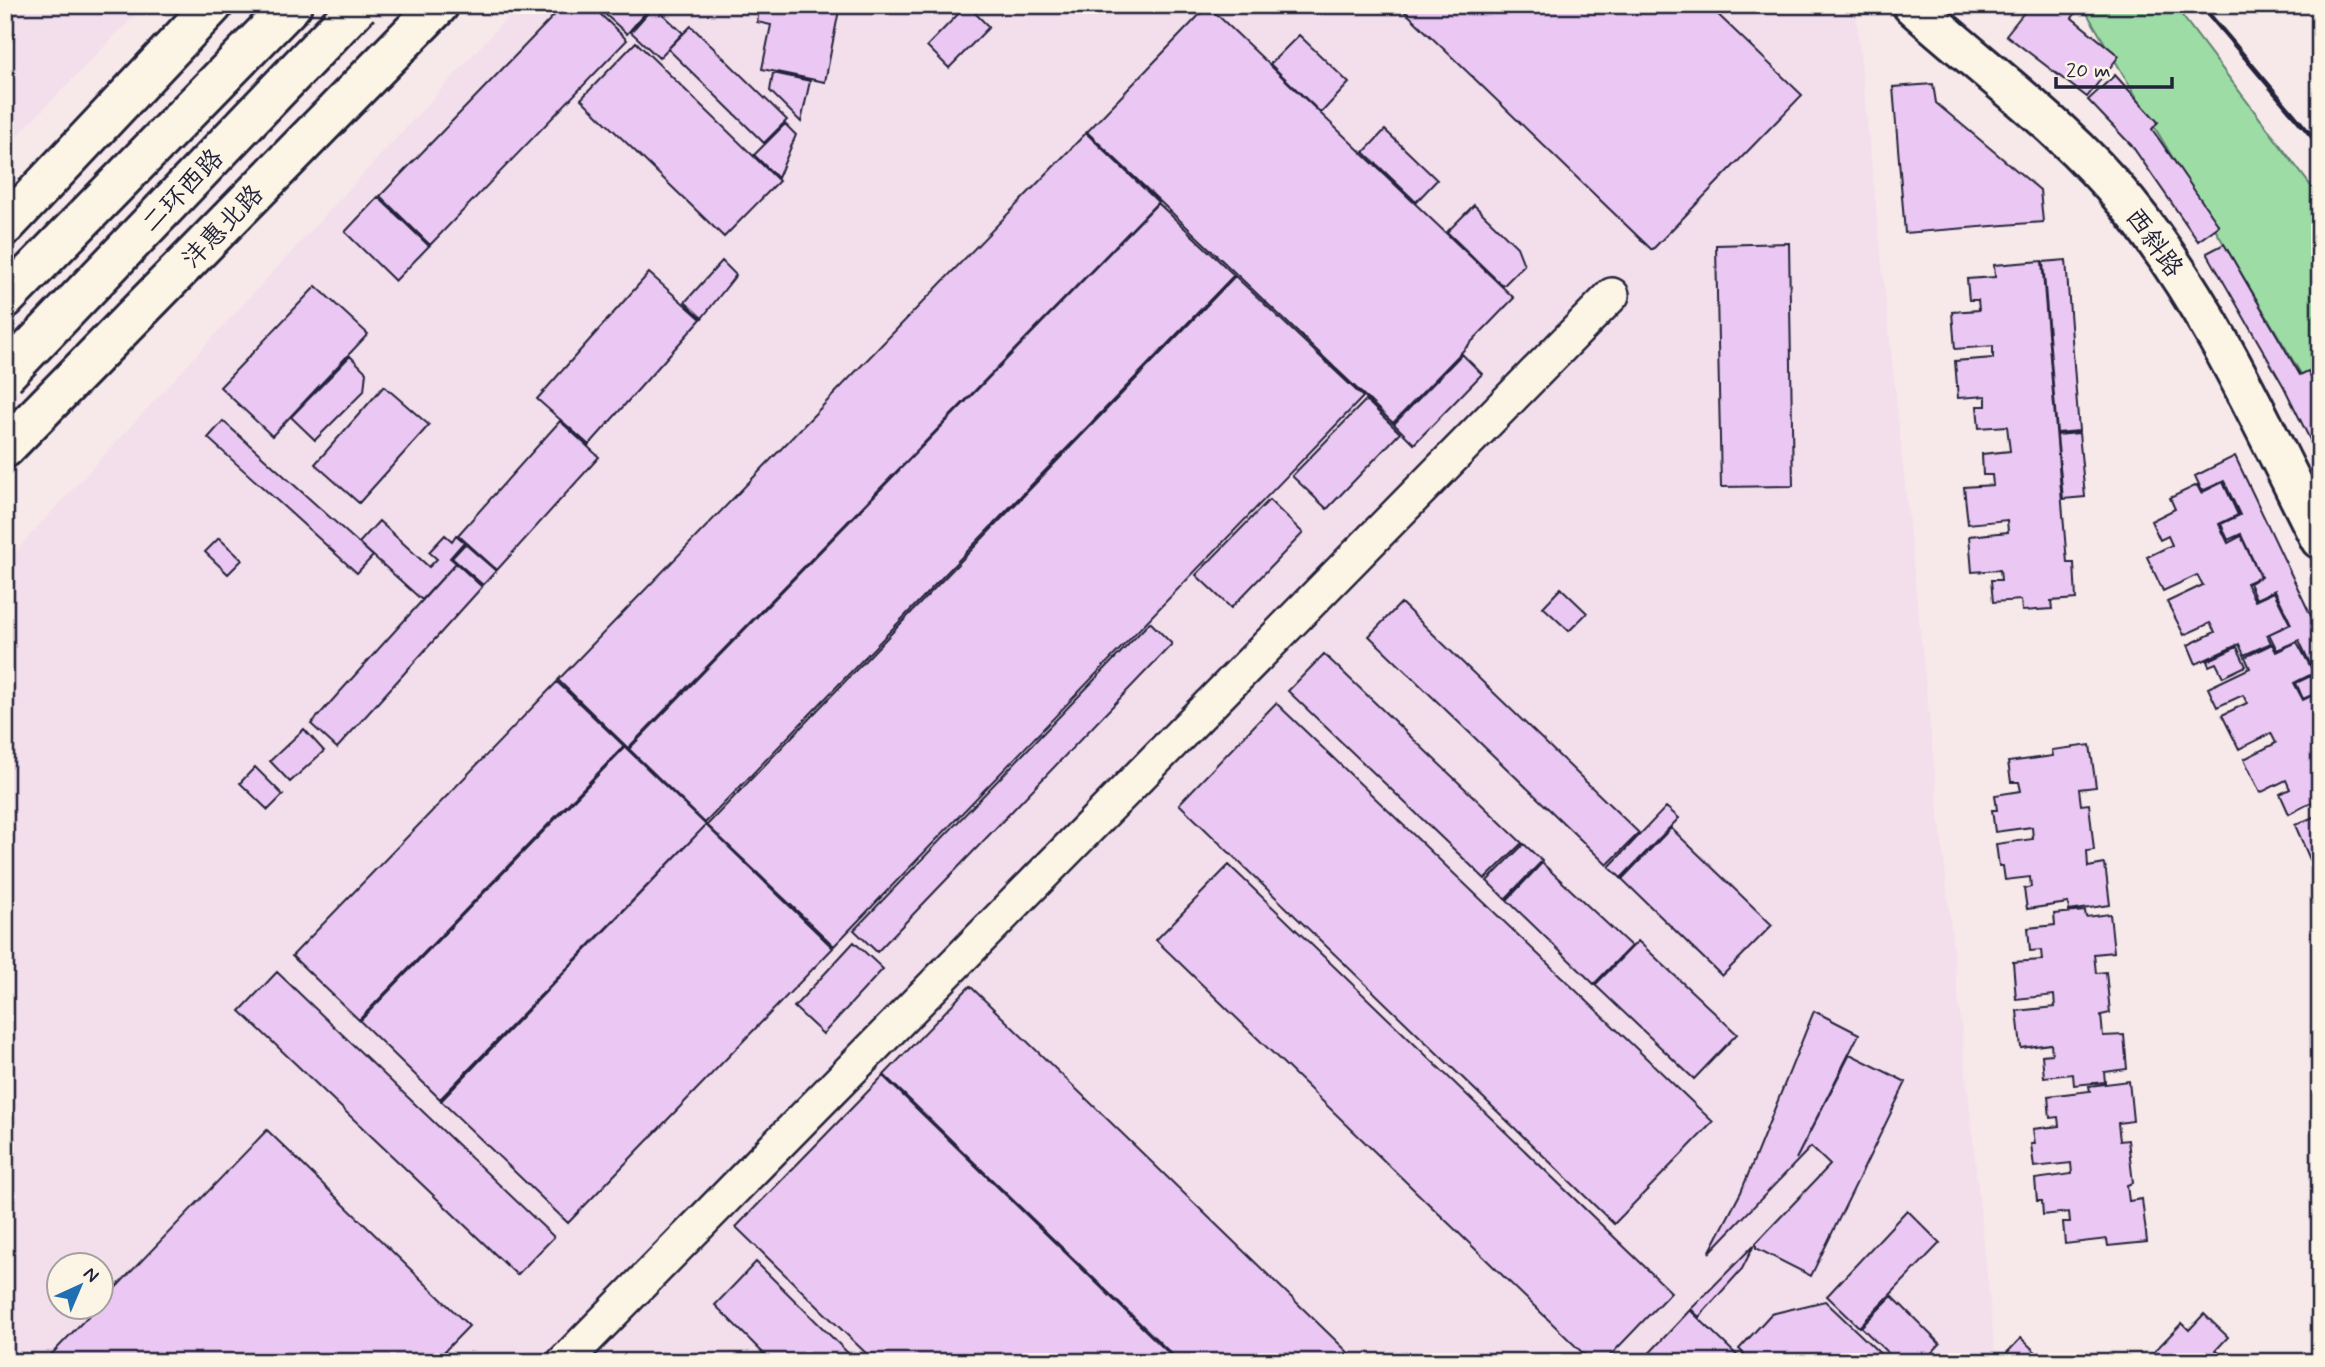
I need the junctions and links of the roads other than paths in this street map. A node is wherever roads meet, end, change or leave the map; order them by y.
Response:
1 (213, 5) edge
2 (292, 5) edge
3 (359, 5) edge
4 (439, 5) edge
5 (1913, 5) edge
6 (5, 226) edge
7 (1612, 295) dead end
8 (5, 299) edge
9 (5, 375) edge
10 (5, 447) edge
11 (2320, 539) edge
12 (564, 1362) edge

1 - 6 main road
2 - 8 main road, 二环西路
3 - 9 main road, 二环西路, bridge
4 - 10 main road, 沣惠北路
5 - 11 main road, 西斜路
7 - 12 street

